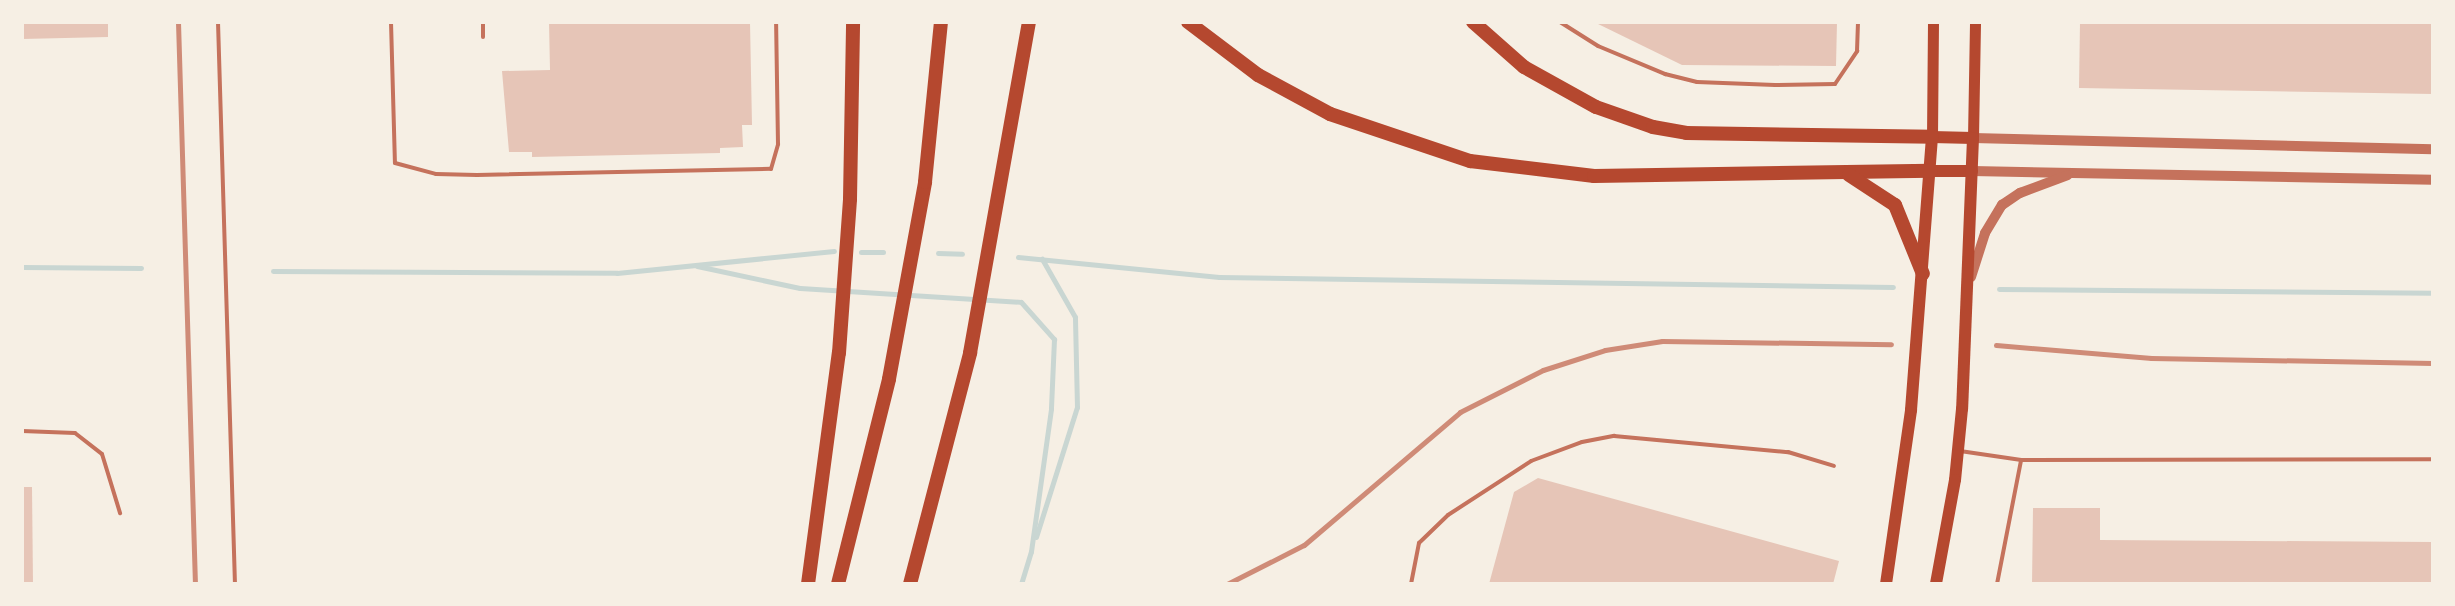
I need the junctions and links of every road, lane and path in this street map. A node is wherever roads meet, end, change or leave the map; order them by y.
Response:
1 (218, 22) edge
2 (391, 22) edge
3 (483, 22) edge
4 (776, 22) edge
5 (853, 22) edge
6 (941, 22) edge
7 (1029, 22) edge
8 (1188, 22) edge
9 (1473, 22) edge
10 (1560, 22) edge
11 (1858, 22) edge
12 (1933, 22) edge
13 (1975, 22) edge
14 (483, 37) dead end
15 (1932, 137) junction
16 (1973, 138) junction
17 (2433, 149) edge
18 (1931, 171) junction
19 (1972, 171) junction
20 (1845, 173) junction
21 (2074, 173) junction
22 (2433, 180) edge
23 (1923, 274) junction
24 (1970, 279) junction
25 (22, 431) edge
26 (1958, 450) junction
27 (2433, 459) edge
28 (2021, 460) junction
29 (1834, 466) dead end
30 (120, 513) dead end
31 (808, 581) edge
32 (838, 582) edge
33 (910, 582) edge
34 (235, 584) edge
35 (1411, 584) edge
36 (1886, 584) edge
37 (1936, 584) edge
38 (1997, 584) edge

1 - 34 lane
2 - 4 lane
3 - 14 lane
5 - 31 highway
6 - 32 highway
7 - 33 highway
8 - 20 highway
9 - 15 highway
10 - 11 lane
12 - 15 main road
13 - 16 main road
15 - 16 main road
15 - 18 main road
16 - 17 street
16 - 19 main road
18 - 19 main road
18 - 20 highway
18 - 23 main road
19 - 21 street
19 - 24 main road
20 - 23 highway
21 - 22 street
21 - 24 street
23 - 36 main road
24 - 26 main road
25 - 30 lane
26 - 28 lane
26 - 37 main road
27 - 28 lane
28 - 38 lane
29 - 35 lane

